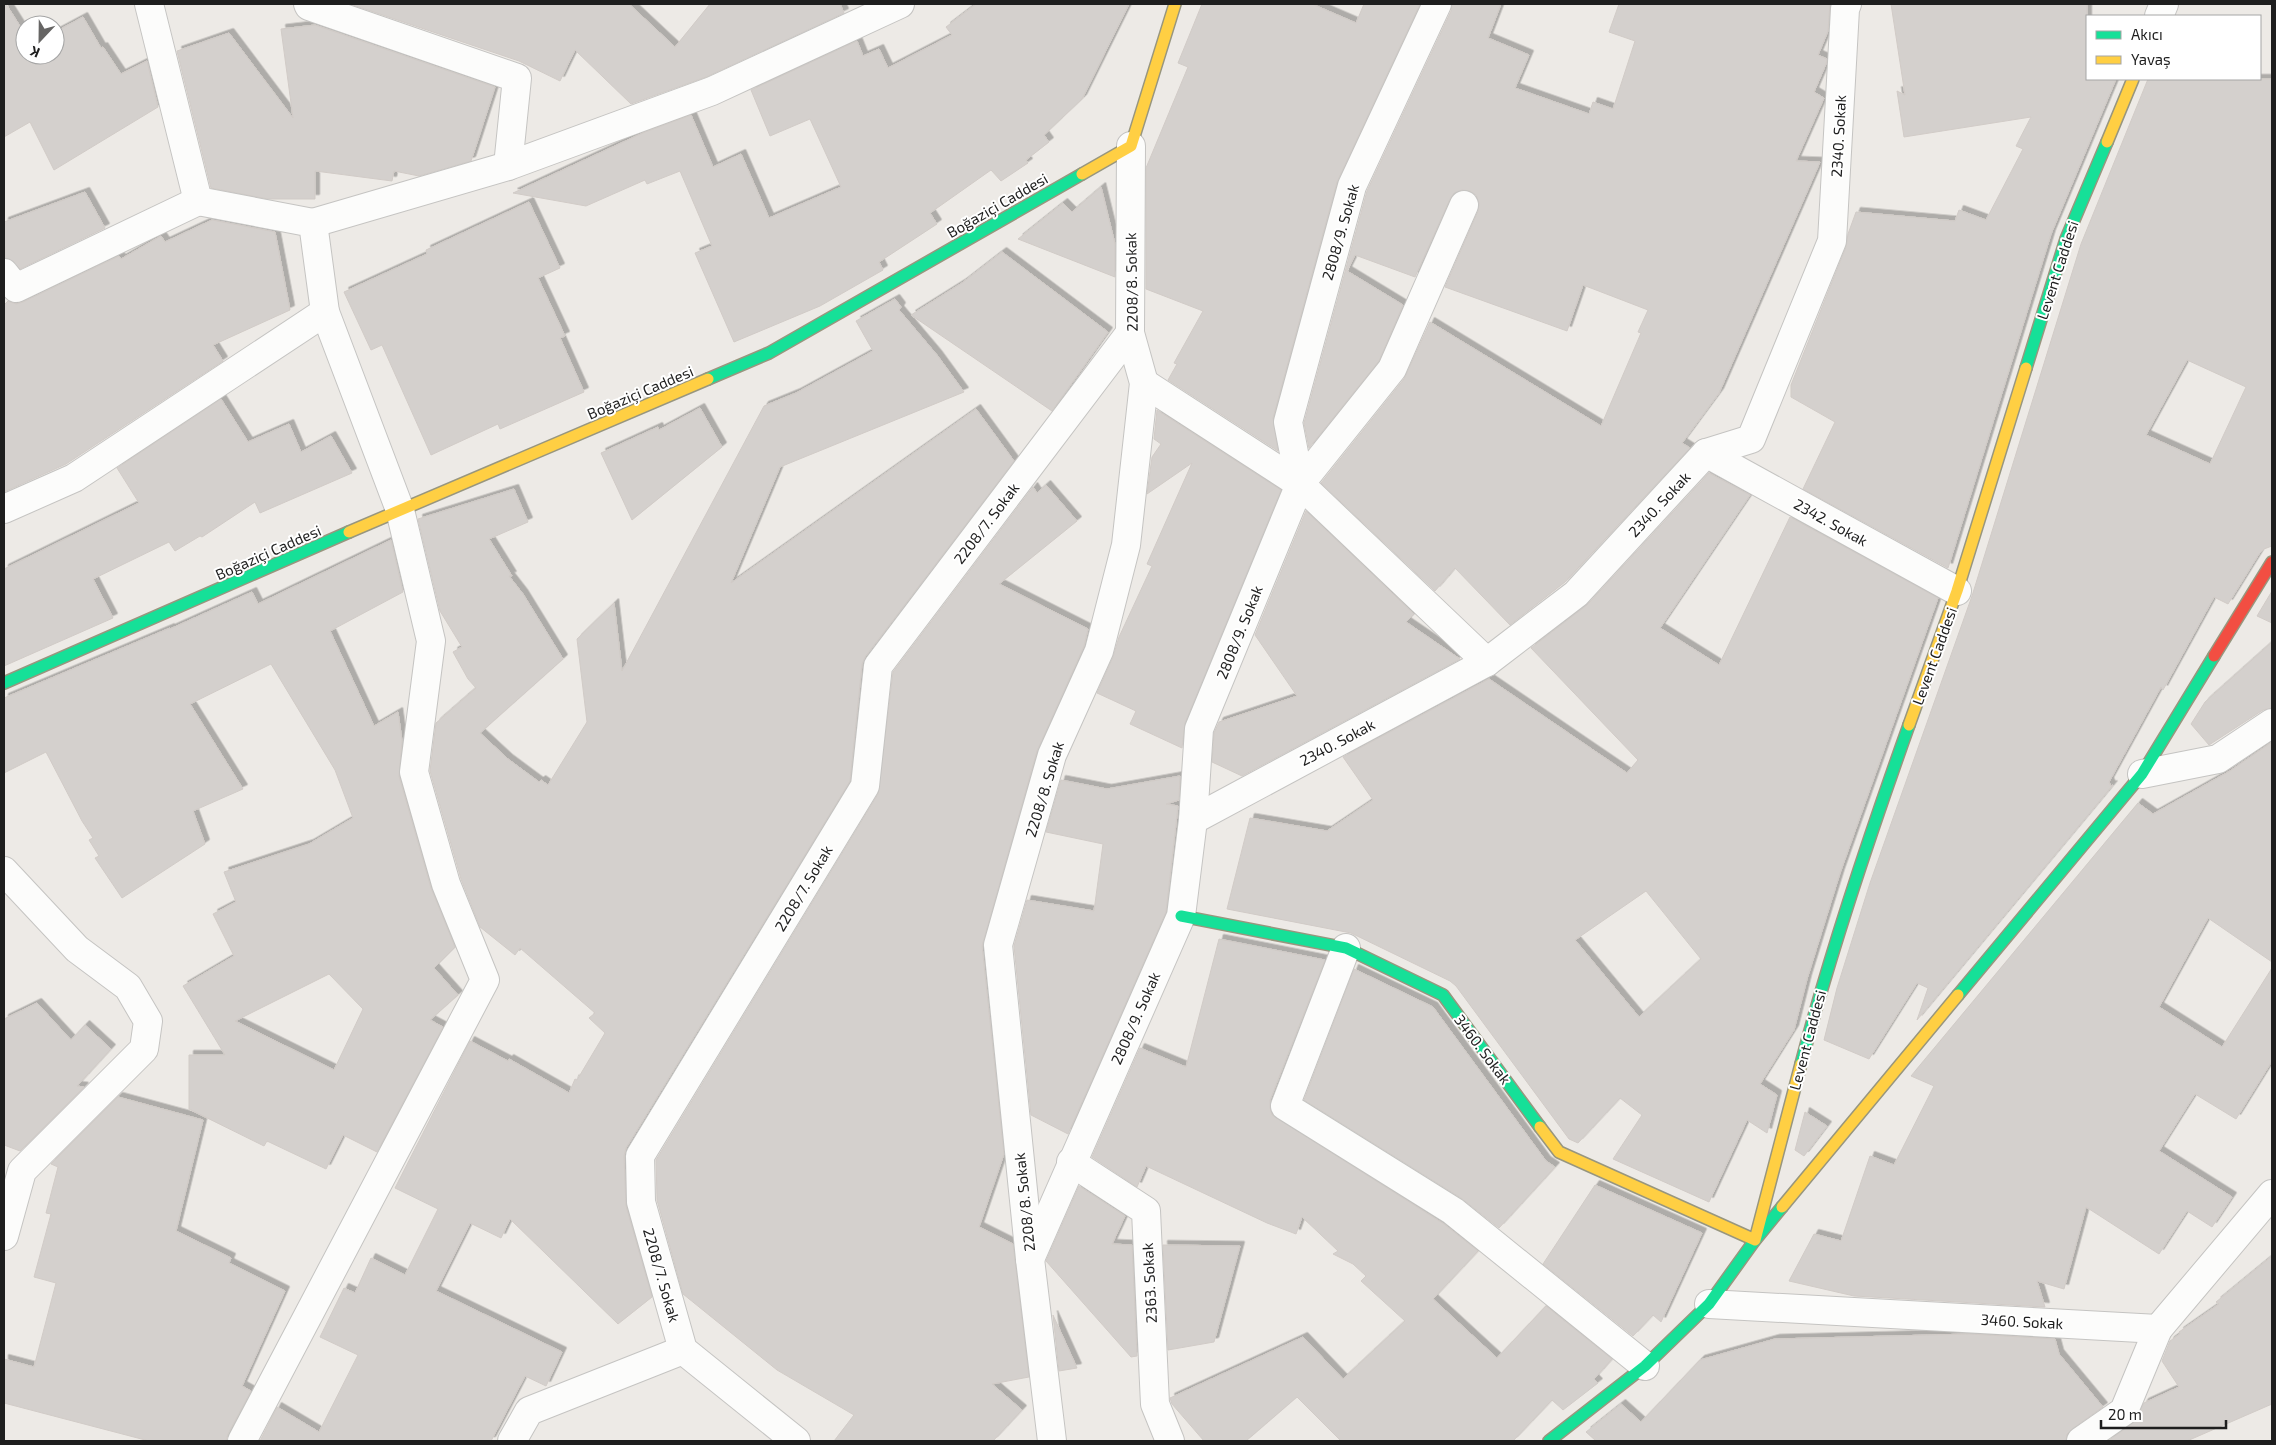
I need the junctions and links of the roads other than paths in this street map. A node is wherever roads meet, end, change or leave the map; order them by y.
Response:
1 (150, 4) edge
2 (308, 4) edge
3 (900, 4) edge
4 (1175, 4) edge
5 (1437, 4) edge
6 (1848, 4) edge
7 (2132, 80) edge
8 (1131, 146) junction
9 (508, 166) junction
10 (198, 200) junction
11 (1464, 205) dead end
12 (313, 223) junction
13 (4, 273) edge
14 (325, 312) junction
15 (1130, 333) junction
16 (1144, 383) junction
17 (1706, 453) junction
18 (1300, 484) junction
19 (4, 510) edge
20 (400, 510) junction
21 (2272, 562) edge
22 (1957, 590) junction
23 (1487, 662) junction
24 (4, 683) edge
25 (2272, 723) edge
26 (2142, 774) junction
27 (1193, 820) junction
28 (4, 871) edge
29 (1181, 916) junction
30 (1346, 948) junction
31 (1071, 1162) junction
32 (2272, 1194) edge
33 (4, 1236) edge
34 (1755, 1240) junction
35 (1030, 1259) junction
36 (1709, 1304) junction
37 (2158, 1329) junction
38 (683, 1350) junction
39 (1645, 1366) junction
40 (242, 1441) edge
41 (512, 1441) edge
42 (796, 1441) edge
43 (1052, 1441) edge
44 (1170, 1441) edge
45 (1549, 1441) edge
46 (2081, 1441) edge

1 - 10 street
2 - 9 street
3 - 9 street
4 - 8 street
5 - 18 street, 2808/9. Sokak
6 - 17 street, 2340. Sokak
7 - 22 street, Levent Caddesi
8 - 15 street, 2208/8. Sokak
8 - 20 street, Boğaziçi Caddesi
9 - 12 street
10 - 12 street
10 - 13 street
11 - 18 street
12 - 14 street
14 - 19 street
14 - 20 street
15 - 16 street, 2208/8. Sokak
15 - 38 street, 2208/7. Sokak
16 - 18 street
16 - 35 street, 2208/8. Sokak
17 - 22 street, 2342. Sokak
17 - 23 street, 2340. Sokak
18 - 23 street
18 - 27 street, 2808/9. Sokak
20 - 24 street, Boğaziçi Caddesi
20 - 40 street
21 - 26 street
22 - 34 street, Levent Caddesi
23 - 27 street, 2340. Sokak
25 - 26 street
26 - 34 street
27 - 29 street, 2808/9. Sokak
28 - 33 street
29 - 30 street, 3460. Sokak
29 - 31 street, 2808/9. Sokak
30 - 34 street, 3460. Sokak
30 - 39 street
31 - 35 street, 2808/9. Sokak
31 - 44 street, 2363. Sokak
32 - 37 street
34 - 36 street
35 - 43 street, 2208/8. Sokak
36 - 37 street, 3460. Sokak
36 - 39 street
37 - 46 street
38 - 41 street
38 - 42 street
39 - 45 street

